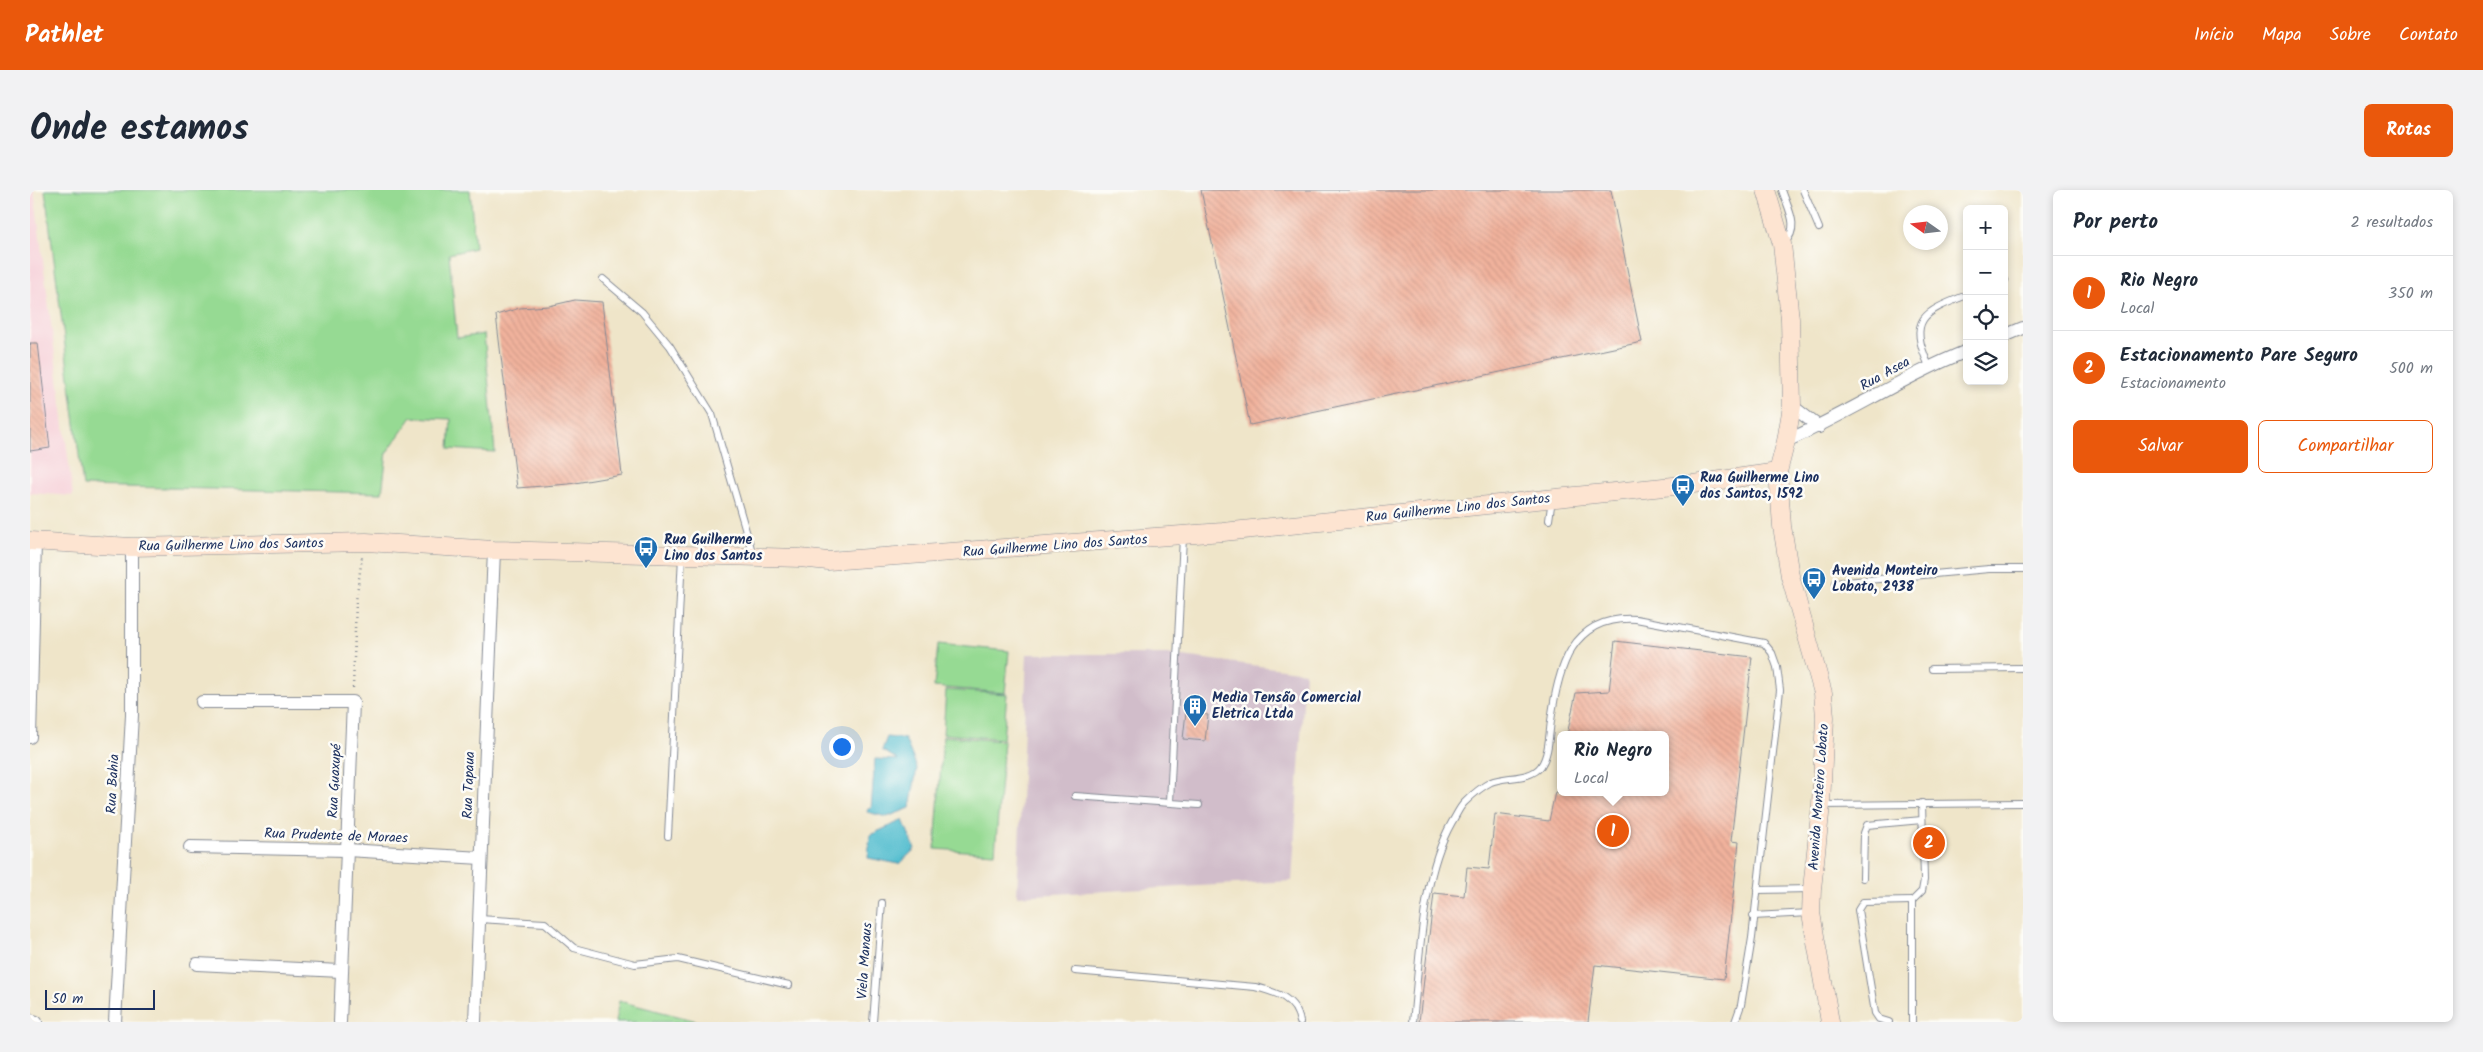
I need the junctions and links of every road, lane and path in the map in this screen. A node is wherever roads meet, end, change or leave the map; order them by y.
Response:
1 (1766, 190) edge
2 (1782, 190) edge
3 (1803, 190) edge
4 (1820, 228) dead end
5 (1782, 244) junction
6 (603, 279) dead end
7 (1963, 297) edge
8 (2023, 328) edge
9 (2008, 334) edge
10 (30, 344) edge
11 (35, 344) dead end
12 (1963, 353) edge
13 (1929, 366) junction
14 (1792, 406) junction
15 (1819, 427) junction
16 (1786, 442) junction
17 (1778, 472) junction
18 (1552, 499) junction
19 (1549, 520) dead end
20 (1183, 536) junction
21 (32, 542) edge
22 (366, 542) junction
23 (132, 546) junction
24 (494, 550) junction
25 (682, 556) junction
26 (754, 558) junction
27 (2023, 569) edge
28 (1835, 583) dead end
29 (2023, 668) edge
30 (1932, 669) dead end
31 (202, 702) dead end
32 (353, 702) junction
33 (30, 737) edge
34 (1075, 796) dead end
35 (1170, 802) junction
36 (1922, 803) junction
37 (2023, 803) edge
38 (1199, 805) dead end
39 (1821, 805) junction
40 (1922, 820) junction
41 (668, 836) dead end
42 (190, 847) dead end
43 (347, 850) junction
44 (481, 858) junction
45 (1863, 878) dead end
46 (1812, 889) junction
47 (1757, 890) junction
48 (1912, 901) junction
49 (882, 903) dead end
50 (1811, 913) junction
51 (1753, 916) junction
52 (479, 919) junction
53 (197, 964) dead end
54 (341, 971) junction
55 (1075, 971) dead end
56 (790, 985) dead end
57 (30, 1020) edge
58 (36, 1022) edge
59 (114, 1022) edge
60 (340, 1022) edge
61 (475, 1022) edge
62 (873, 1022) edge
63 (1300, 1022) edge
64 (1414, 1022) edge
65 (1736, 1022) edge
66 (1830, 1022) edge
67 (1889, 1022) edge
68 (1912, 1022) edge

1 - 5 street, Avenida Monteiro Lobato
2 - 5 lane
3 - 4 lane
5 - 14 street, Avenida Monteiro Lobato
6 - 26 lane
7 - 13 lane
8 - 9 street
10 - 11 path
12 - 13 street, Rua Asea
13 - 15 street, Rua Asea
14 - 15 street
14 - 16 street, Avenida Monteiro Lobato
15 - 16 street, Rua Asea
16 - 17 street, Avenida Monteiro Lobato
17 - 18 street, Rua Guilherme Lino dos Santos
17 - 39 street, Avenida Monteiro Lobato
18 - 19 lane
18 - 20 street, Rua Guilherme Lino dos Santos
20 - 26 street, Rua Guilherme Lino dos Santos
20 - 35 lane
21 - 23 street, Rua Guilherme Lino dos Santos
21 - 33 street
22 - 23 street, Rua Guilherme Lino dos Santos
22 - 24 street, Rua Guilherme Lino dos Santos
22 - 32 path
23 - 59 street, Rua Bahia
24 - 25 street, Rua Guilherme Lino dos Santos
24 - 44 street, Rua Tapaua
25 - 26 street, Rua Guilherme Lino dos Santos
25 - 41 lane
27 - 28 lane
29 - 30 lane
31 - 32 street
32 - 43 street, Rua Guaxupé
34 - 35 lane
35 - 38 lane
36 - 37 lane
36 - 39 lane
36 - 40 lane
39 - 46 street, Avenida Monteiro Lobato
40 - 45 lane
40 - 48 lane
42 - 43 street, Rua Prudente de Moraes
43 - 44 street, Rua Prudente de Moraes
43 - 54 street, Rua Guaxupé
44 - 52 street, Rua Tapaua
46 - 47 lane
46 - 50 street, Avenida Monteiro Lobato
47 - 51 lane
47 - 64 lane
48 - 67 lane
48 - 68 lane
49 - 62 lane, Viela Manaus
50 - 51 lane
50 - 66 street, Avenida Monteiro Lobato
51 - 65 lane
52 - 56 lane
52 - 61 street, Rua Tapaua
53 - 54 street
54 - 60 street, Rua Guaxupé
55 - 63 lane
57 - 58 street

